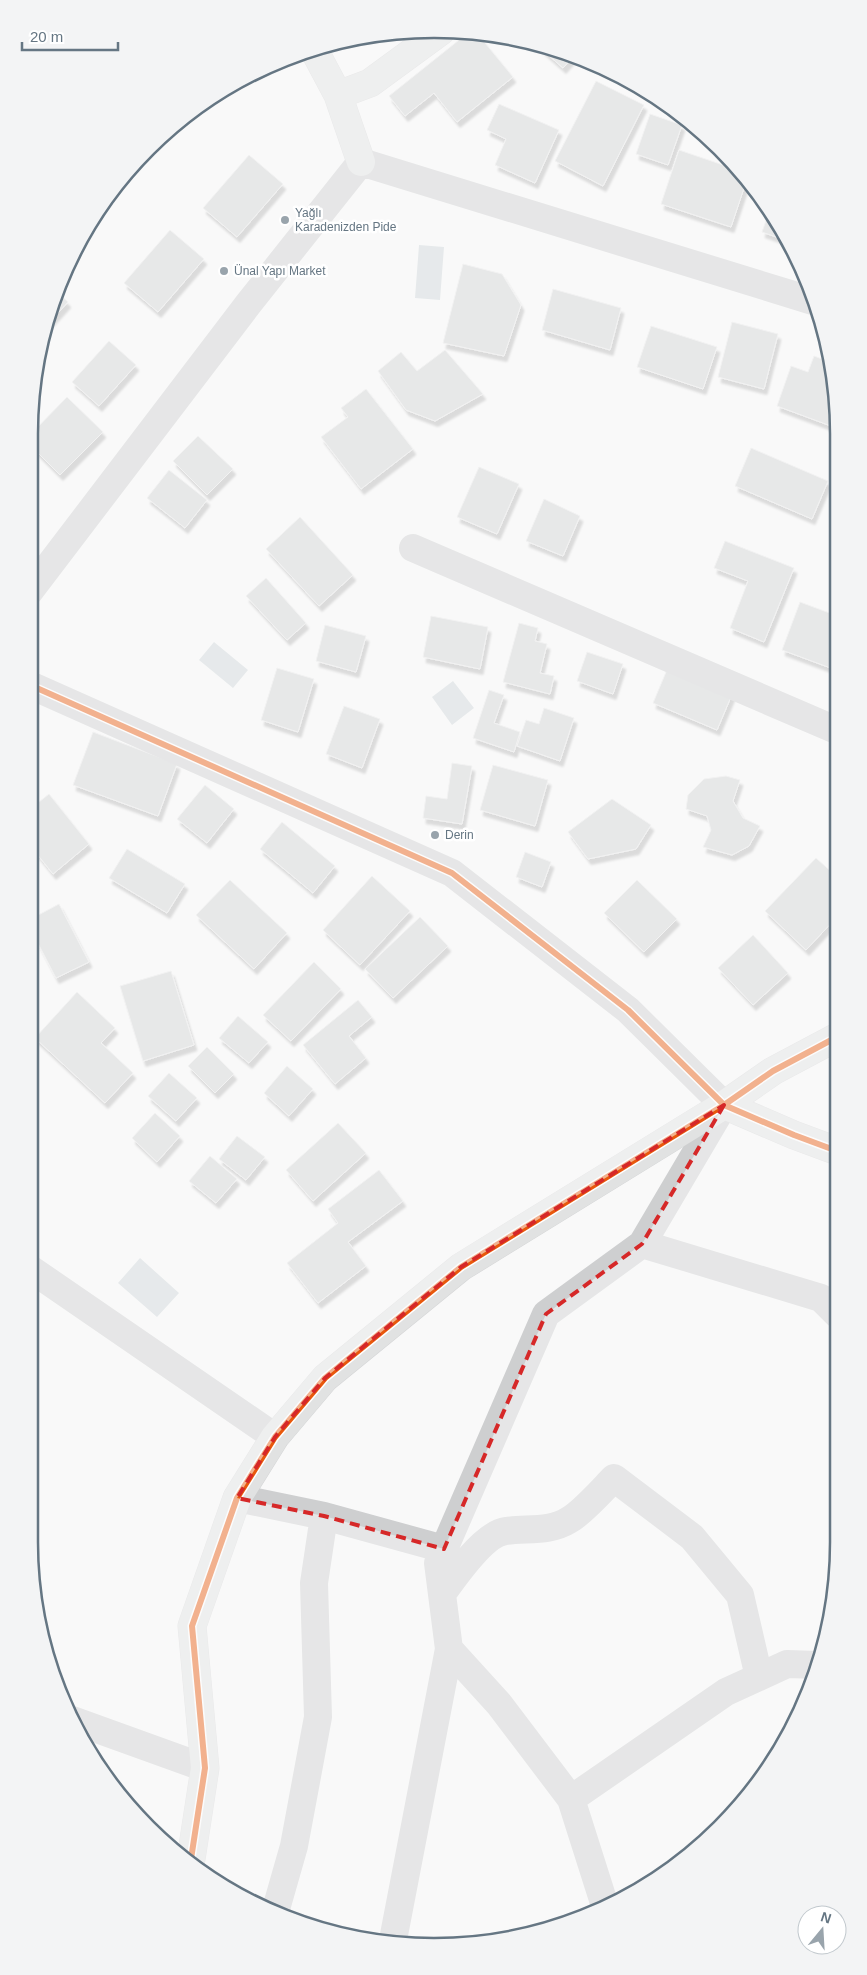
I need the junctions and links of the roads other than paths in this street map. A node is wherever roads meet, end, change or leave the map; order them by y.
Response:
1 (432, 38) edge
2 (317, 55) edge
3 (338, 95) junction
4 (361, 162) junction
5 (805, 298) edge
6 (413, 548) dead end
7 (38, 580) edge
8 (38, 689) edge
9 (830, 727) edge
10 (830, 1041) edge
11 (724, 1105) junction
12 (830, 1148) edge
13 (642, 1244) junction
14 (38, 1274) edge
15 (830, 1307) edge
16 (275, 1438) junction
17 (237, 1498) junction
18 (324, 1516) junction
19 (444, 1549) junction
20 (442, 1594) junction
21 (449, 1649) junction
22 (809, 1665) edge
23 (759, 1676) junction
24 (82, 1723) edge
25 (206, 1768) junction
26 (571, 1799) junction
27 (192, 1856) edge
28 (602, 1900) edge
29 (277, 1905) edge
30 (394, 1935) edge

1 - 3 street
2 - 3 street
3 - 4 street
4 - 5 street
4 - 7 street
6 - 9 street
8 - 11 street
10 - 11 street
11 - 12 street
11 - 13 street
11 - 16 street
13 - 15 street
13 - 19 street
14 - 16 street
16 - 17 street
17 - 18 street
17 - 25 street
18 - 19 street
18 - 29 street
19 - 20 street
20 - 21 street
20 - 23 street
21 - 26 street
21 - 30 street
22 - 23 street
23 - 26 street
24 - 25 street
25 - 27 street
26 - 28 street

